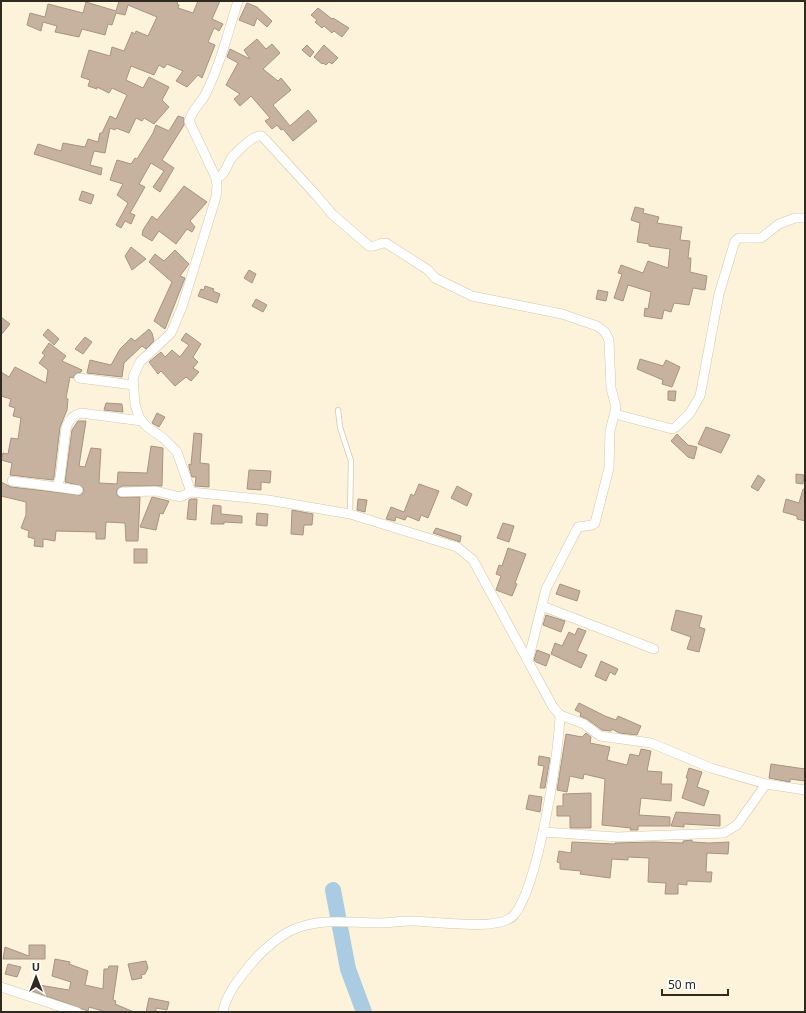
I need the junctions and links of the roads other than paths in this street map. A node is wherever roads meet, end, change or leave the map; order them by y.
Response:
1 (238, 1) edge
2 (216, 178) junction
3 (799, 218) edge
4 (79, 378) dead end
5 (133, 385) junction
6 (338, 410) dead end
7 (615, 414) junction
8 (142, 421) junction
9 (12, 481) dead end
10 (57, 487) junction
11 (78, 490) dead end
12 (122, 492) dead end
13 (191, 492) junction
14 (350, 514) junction
15 (542, 606) junction
16 (654, 649) dead end
17 (528, 661) junction
18 (560, 715) junction
19 (766, 784) junction
20 (805, 790) edge
21 (543, 832) junction
22 (1, 987) edge
23 (77, 1012) edge
24 (223, 1012) edge

1 - 2 street
2 - 5 street
2 - 7 street
3 - 7 street
4 - 5 street
5 - 8 street
6 - 14 lane
7 - 15 street
8 - 10 street
8 - 13 street
9 - 10 street
10 - 11 street
12 - 13 street
13 - 14 street
14 - 17 street
15 - 16 street
15 - 17 street
17 - 18 street
18 - 19 street
18 - 21 street
19 - 20 street
19 - 21 street
21 - 24 street
22 - 23 street

